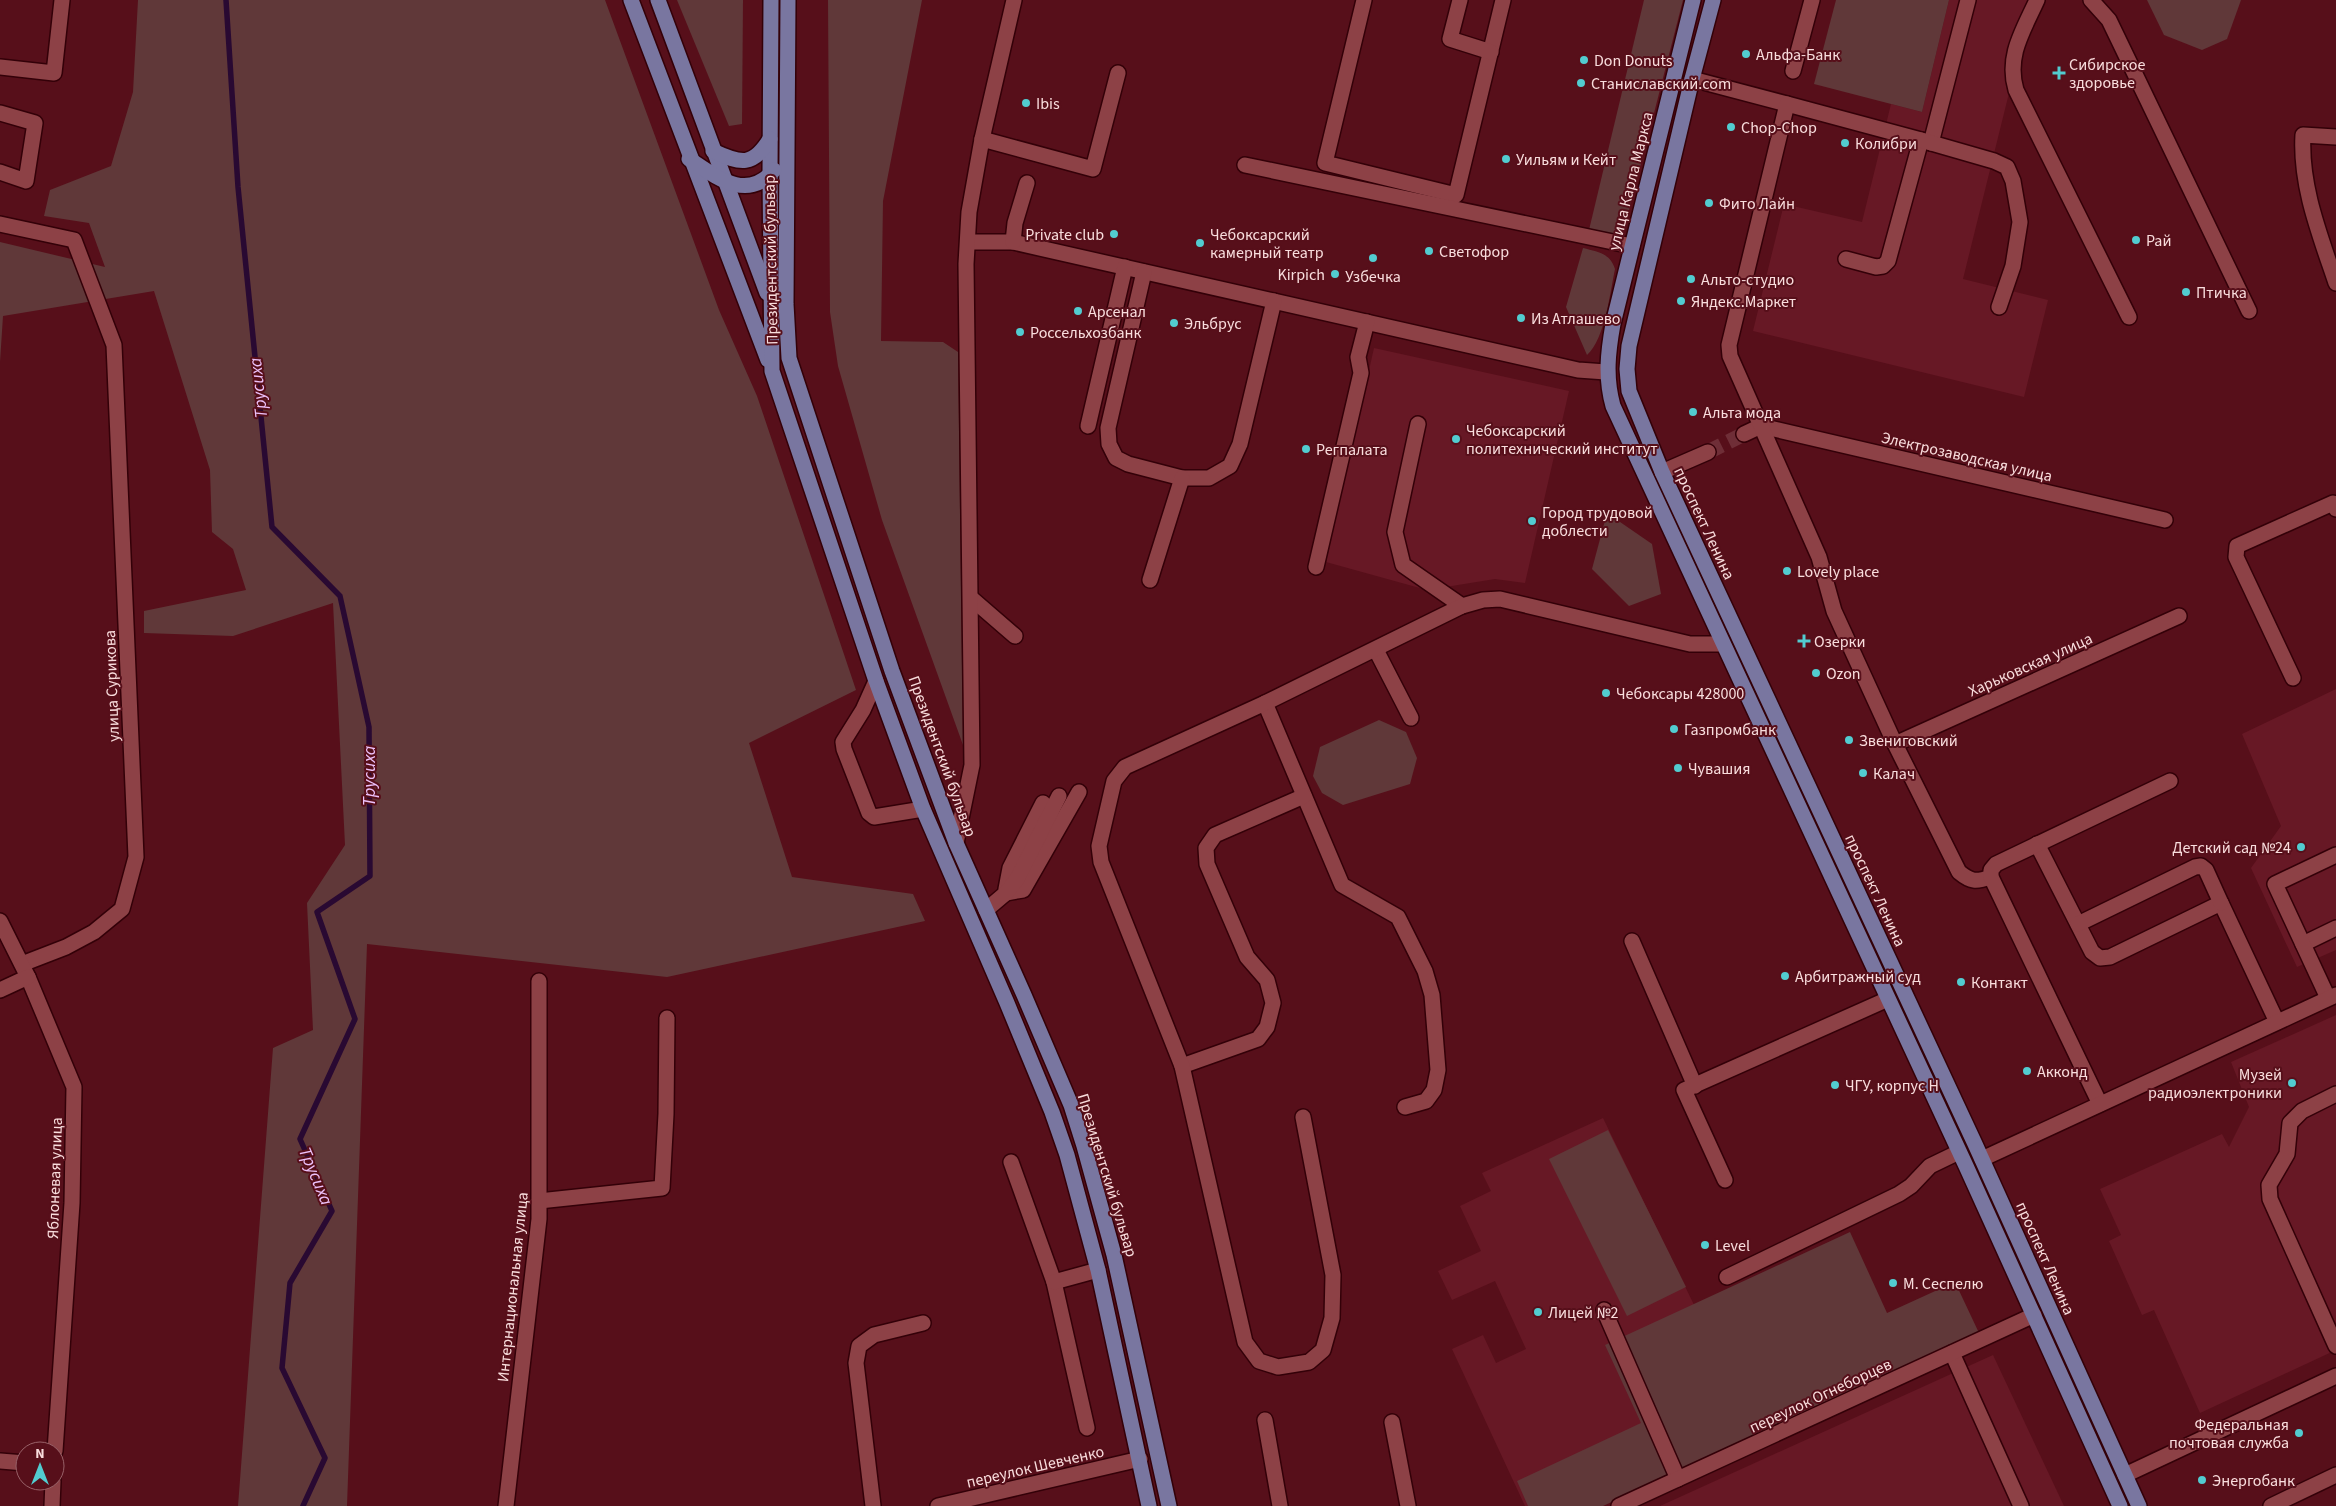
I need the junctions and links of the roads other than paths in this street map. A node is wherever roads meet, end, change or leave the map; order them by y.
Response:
1 (62, 0) edge
2 (631, 0) edge
3 (658, 0) edge
4 (772, 0) edge
5 (788, 0) edge
6 (1014, 0) edge
7 (1364, 0) edge
8 (1460, 0) edge
9 (1503, 0) edge
10 (1694, 0) edge
11 (1713, 0) edge
12 (1812, 0) edge
13 (1968, 0) edge
14 (2037, 0) edge
15 (2091, 0) edge
16 (1491, 52) junction
17 (0, 67) edge
18 (1793, 71) dead end
19 (1118, 73) dead end
20 (1692, 79) junction
21 (1787, 104) junction
22 (0, 113) edge
23 (2336, 137) edge
24 (770, 139) junction
25 (982, 139) junction
26 (1926, 141) junction
27 (787, 144) junction
28 (713, 151) junction
29 (690, 159) junction
30 (1245, 165) dead end
31 (0, 172) edge
32 (770, 175) junction
33 (725, 182) junction
34 (1027, 183) dead end
35 (0, 224) edge
36 (969, 242) junction
37 (1013, 242) junction
38 (1632, 246) junction
39 (1846, 259) dead end
40 (1125, 268) junction
41 (1144, 272) junction
42 (2336, 283) edge
43 (1274, 301) junction
44 (770, 302) junction
45 (1999, 307) dead end
46 (2250, 311) dead end
47 (2128, 317) dead end
48 (1367, 322) junction
49 (789, 358) junction
50 (772, 371) junction
51 (1606, 372) junction
52 (1418, 424) dead end
53 (1088, 426) dead end
54 (1761, 426) junction
55 (1744, 434) tunnel mouth
56 (1708, 452) tunnel mouth
57 (1662, 472) junction
58 (1182, 478) junction
59 (2335, 504) edge
60 (2165, 520) dead end
61 (1316, 567) dead end
62 (1150, 580) dead end
63 (971, 598) junction
64 (1462, 606) junction
65 (2179, 616) dead end
66 (1015, 636) dead end
67 (1739, 637) junction
68 (1722, 644) junction
69 (1376, 650) junction
70 (2293, 678) dead end
71 (876, 682) junction
72 (1265, 703) junction
73 (1411, 718) dead end
74 (1895, 744) junction
75 (2170, 781) dead end
76 (1079, 792) dead end
77 (1059, 796) dead end
78 (1304, 796) junction
79 (1043, 803) dead end
80 (923, 809) junction
81 (956, 842) junction
82 (2037, 844) junction
83 (2336, 855) edge
84 (1992, 877) junction
85 (1006, 893) junction
86 (2221, 903) junction
87 (986, 910) junction
88 (0, 921) edge
89 (2078, 924) junction
90 (2336, 928) edge
91 (1632, 941) dead end
92 (2303, 944) junction
93 (25, 970) junction
94 (539, 981) dead end
95 (0, 990) edge
96 (1904, 991) junction
97 (2332, 997) edge
98 (1888, 999) junction
99 (667, 1018) dead end
100 (2277, 1022) junction
101 (1182, 1066) junction
102 (1695, 1086) junction
103 (2336, 1094) edge
104 (2100, 1104) junction
105 (1405, 1107) dead end
106 (1303, 1117) dead end
107 (1975, 1144) junction
108 (1959, 1152) junction
109 (1982, 1159) junction
110 (1011, 1162) dead end
111 (1966, 1166) junction
112 (1725, 1180) dead end
113 (539, 1201) junction
114 (1098, 1270) junction
115 (1727, 1277) dead end
116 (1054, 1282) junction
117 (2050, 1309) junction
118 (1604, 1310) dead end
119 (2034, 1315) junction
120 (923, 1322) dead end
121 (2336, 1346) edge
122 (1952, 1353) junction
123 (2335, 1381) edge
124 (1265, 1420) dead end
125 (1392, 1422) dead end
126 (1086, 1428) dead end
127 (56, 1441) edge
128 (1140, 1459) junction
129 (0, 1462) edge
130 (15, 1463) edge
131 (2125, 1475) junction
132 (2336, 1475) edge
133 (1678, 1479) junction
134 (2110, 1482) junction
135 (53, 1491) edge
136 (52, 1506) edge
137 (506, 1506) edge
138 (873, 1506) edge
139 (938, 1506) edge
140 (1149, 1506) edge
141 (1169, 1506) edge
142 (1280, 1506) edge
143 (1408, 1506) edge
144 (1619, 1506) edge
145 (2021, 1506) edge
146 (2120, 1506) edge
147 (2139, 1506) edge
148 (2271, 1506) edge

1 - 17 street
2 - 29 main road
3 - 28 main road
4 - 24 main road, Президентский бульвар
5 - 27 main road, Президентский бульвар
6 - 25 street
7 - 16 street
8 - 16 street
9 - 16 street
10 - 38 main road, улица Карла Маркса
11 - 20 main road
12 - 18 street
13 - 26 street
14 - 47 street
15 - 46 street
19 - 25 street
20 - 21 street
20 - 57 main road, проспект Ленина
21 - 26 street
21 - 54 street
22 - 31 street
23 - 42 street
24 - 28 main road
24 - 32 main road, Президентский бульвар
25 - 36 street
26 - 39 street
26 - 45 street
27 - 32 main road
27 - 49 main road, Президентский бульвар
28 - 33 main road
29 - 33 main road
29 - 50 main road
30 - 38 street
32 - 33 main road
32 - 44 main road, Президентский бульвар
33 - 44 main road
34 - 37 street
35 - 93 street, улица Сурикова
36 - 37 street
36 - 63 street
37 - 40 street
38 - 51 main road, улица Карла Маркса
40 - 41 street
40 - 53 street
41 - 43 street
41 - 58 street
43 - 48 street
43 - 58 street
44 - 49 main road
44 - 50 main road, Президентский бульвар
48 - 51 street
48 - 61 street
49 - 81 main road, Президентский бульвар
50 - 71 main road, Президентский бульвар
51 - 68 main road
52 - 64 street
54 - 55 street
54 - 60 street, Электрозаводская улица
54 - 74 street
56 - 57 street
57 - 67 main road, проспект Ленина
58 - 62 street
59 - 70 street
63 - 66 street
63 - 81 street
64 - 68 street
64 - 69 street
65 - 74 street, Харьковская улица
67 - 68 main road
67 - 96 main road, проспект Ленина
68 - 98 main road
69 - 72 street
69 - 73 street
71 - 80 main road, Президентский бульвар
71 - 80 street
72 - 78 street
72 - 101 street
74 - 84 street
75 - 82 street
76 - 85 street
77 - 85 street
78 - 101 street
78 - 105 street
79 - 85 street
80 - 114 main road, Президентский бульвар
81 - 87 main road, Президентский бульвар
82 - 84 street
82 - 89 street
83 - 92 street
84 - 104 street
85 - 87 street
86 - 89 street
86 - 89 street
86 - 100 street
87 - 141 main road, Президентский бульвар
88 - 93 street, Яблоневая улица
90 - 92 street
91 - 102 street
92 - 97 street
93 - 95 street, улица Сурикова
93 - 127 street, Яблоневая улица
94 - 113 street, Интернациональная улица
96 - 98 main road
96 - 107 main road, проспект Ленина
97 - 100 street
98 - 102 street
98 - 108 main road
99 - 113 street
100 - 104 street
101 - 106 street
102 - 112 street
103 - 121 street
104 - 109 street
107 - 108 main road
107 - 109 main road, проспект Ленина
108 - 111 main road
108 - 115 street
109 - 111 main road
109 - 117 main road, проспект Ленина
110 - 116 street
111 - 119 main road
113 - 137 street, Интернациональная улица
114 - 116 street
114 - 128 main road, Президентский бульвар
116 - 126 street
117 - 119 main road
117 - 131 main road, проспект Ленина
118 - 133 street
119 - 122 street, переулок Огнеборцев
119 - 134 main road
120 - 138 street
122 - 133 street, переулок Огнеборцев
122 - 145 street
123 - 131 street
124 - 142 street
125 - 143 street
128 - 139 street, переулок Шевченко
128 - 140 main road, Президентский бульвар
129 - 130 street
131 - 134 main road
131 - 147 main road, проспект Ленина
132 - 148 street
133 - 144 street, переулок Огнеборцев
134 - 146 main road
135 - 136 street

